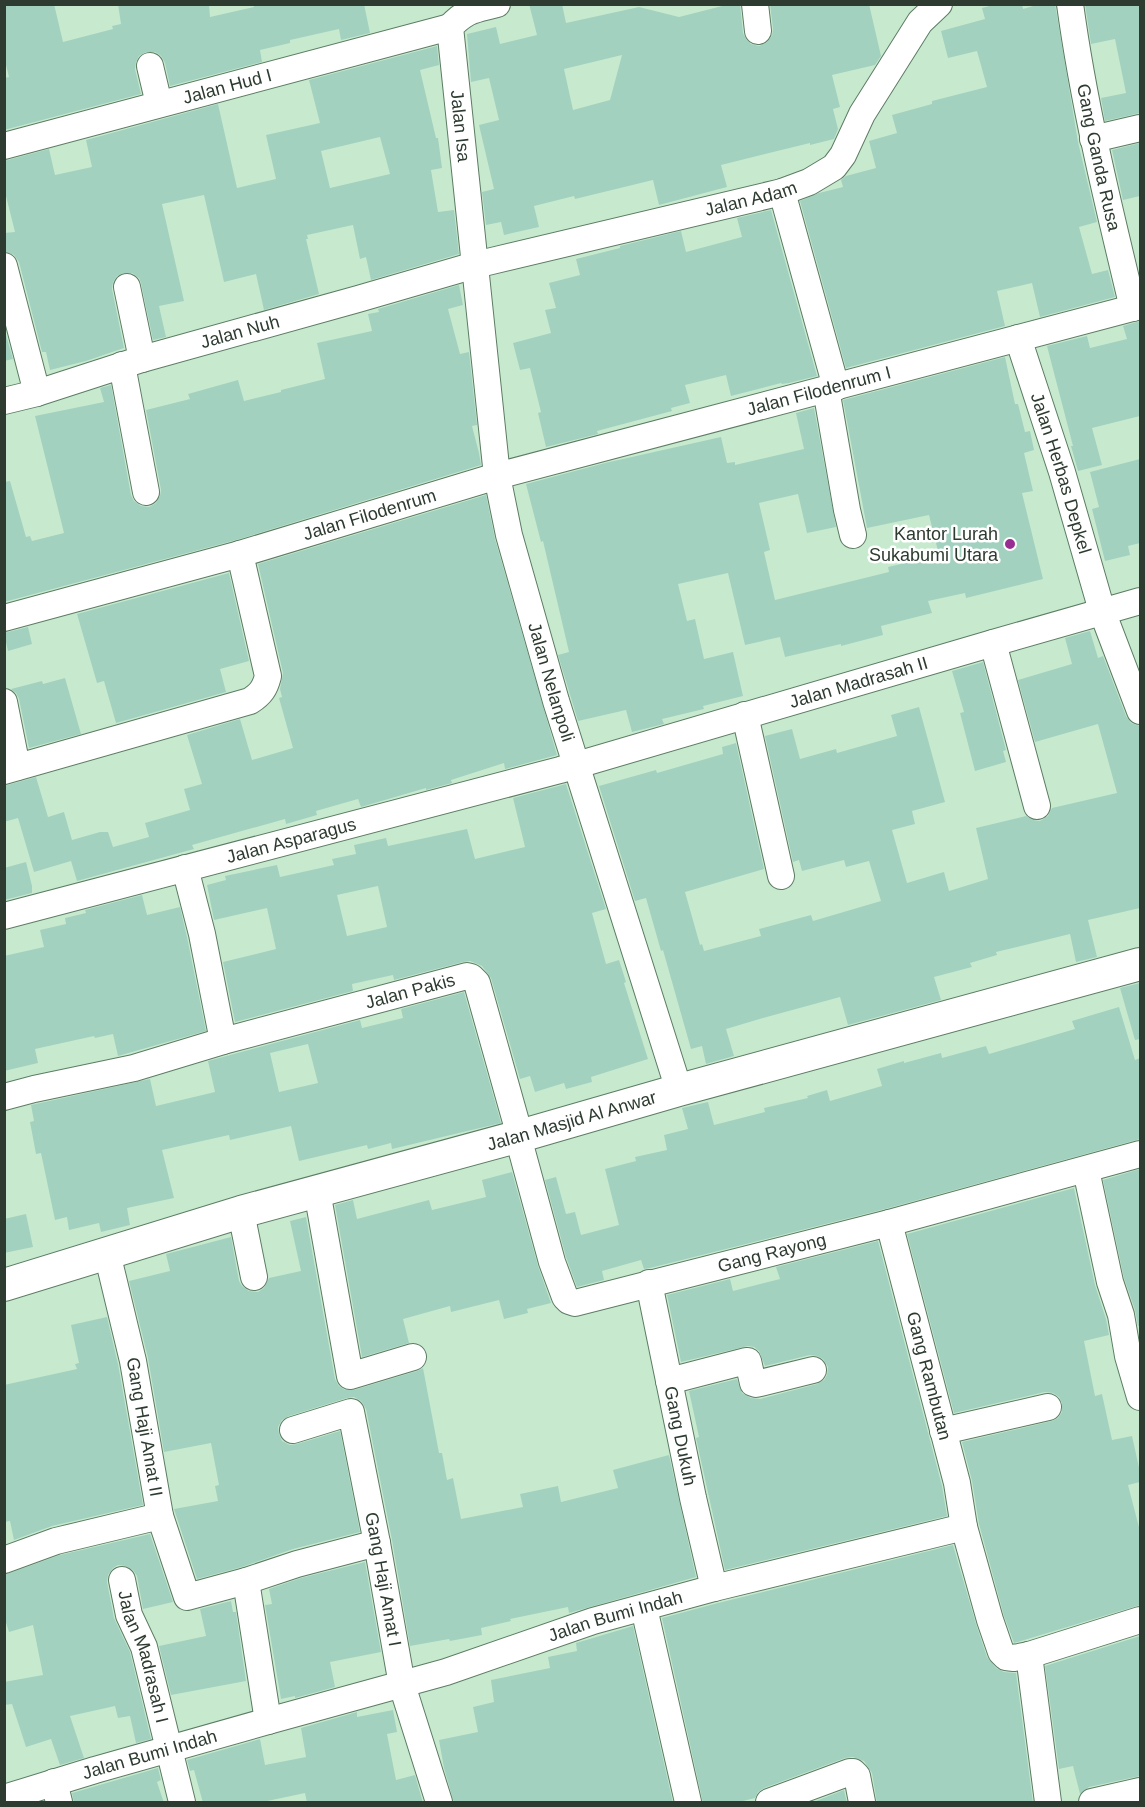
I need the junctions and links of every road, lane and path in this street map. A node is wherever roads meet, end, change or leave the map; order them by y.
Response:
1 (755, 4) edge
2 (939, 4) edge
3 (1070, 4) edge
4 (484, 6) edge
5 (450, 27) junction
6 (758, 31) dead end
7 (150, 66) dead end
8 (159, 104) junction
9 (1140, 128) edge
10 (1093, 139) junction
11 (4, 146) edge
12 (782, 192) junction
13 (475, 265) junction
14 (4, 266) edge
15 (127, 287) dead end
16 (1137, 308) edge
17 (1018, 338) junction
18 (132, 362) junction
19 (831, 388) junction
20 (36, 393) junction
21 (4, 401) edge
22 (497, 476) junction
23 (146, 492) dead end
24 (853, 535) dead end
25 (240, 554) junction
26 (1140, 601) edge
27 (1102, 611) junction
28 (4, 618) edge
29 (993, 642) junction
30 (4, 702) edge
31 (1140, 711) edge
32 (745, 715) junction
33 (577, 764) junction
34 (11, 769) edge
35 (1037, 806) dead end
36 (185, 868) junction
37 (782, 876) dead end
38 (4, 916) edge
39 (1140, 963) edge
40 (223, 1041) junction
41 (679, 1090) junction
42 (4, 1098) edge
43 (519, 1137) junction
44 (1140, 1154) edge
45 (1086, 1170) junction
46 (318, 1191) junction
47 (241, 1212) junction
48 (889, 1224) junction
49 (107, 1253) junction
50 (254, 1277) dead end
51 (649, 1283) junction
52 (4, 1286) edge
53 (413, 1357) dead end
54 (813, 1370) dead end
55 (669, 1381) junction
56 (1140, 1396) edge
57 (1048, 1407) dead end
58 (293, 1430) dead end
59 (943, 1431) junction
60 (160, 1515) junction
61 (963, 1527) junction
62 (377, 1543) junction
63 (4, 1560) edge
64 (122, 1580) dead end
65 (246, 1581) junction
66 (714, 1588) junction
67 (644, 1608) junction
68 (1140, 1620) edge
69 (1029, 1655) junction
70 (402, 1685) junction
71 (268, 1720) junction
72 (168, 1749) junction
73 (1140, 1791) edge
74 (56, 1792) edge
75 (4, 1798) edge
76 (182, 1803) edge
77 (439, 1803) edge
78 (687, 1803) edge
79 (768, 1803) edge
80 (862, 1803) edge
81 (1048, 1803) edge
82 (1092, 1803) edge

1 - 6 street
2 - 12 street, Jalan Adam
3 - 10 street, Gang Ganda Rusa
4 - 5 street
5 - 8 street, Jalan Hud I
5 - 13 street, Jalan Isa
7 - 8 street
8 - 11 street, Jalan Hud I
9 - 10 street
10 - 16 street, Gang Ganda Rusa
12 - 13 street, Jalan Adam
12 - 19 street
13 - 18 street, Jalan Nuh
13 - 22 street, Jalan Nelanpoli
14 - 20 street
15 - 18 street
16 - 17 street, Jalan Filodenrum I
17 - 19 street, Jalan Filodenrum I
17 - 27 street, Jalan Herbas Depkel
18 - 20 street, Jalan Nuh
18 - 23 street
19 - 22 street, Jalan Filodenrum I
19 - 24 street
20 - 21 street, Jalan Nuh
22 - 25 street, Jalan Filodenrum
22 - 33 street, Jalan Nelanpoli
25 - 28 street, Jalan Filodenrum
25 - 34 street
26 - 27 street, Jalan Madrasah II
27 - 29 street, Jalan Madrasah II
27 - 31 street, Jalan Herbas Depkel
29 - 32 street, Jalan Madrasah II
29 - 35 street
30 - 34 street
32 - 33 street, Jalan Madrasah II
32 - 37 street
33 - 36 street, Jalan Asparagus
33 - 41 street, Jalan Nelanpoli
36 - 38 street, Jalan Asparagus
36 - 40 street
39 - 41 street, Jalan Masjid Al Anwar
40 - 42 street, Jalan Pakis
40 - 43 street, Jalan Pakis
41 - 43 street, Jalan Masjid Al Anwar
43 - 46 street, Jalan Masjid Al Anwar
43 - 51 street, Gang Rayong
44 - 45 street, Gang Rayong
45 - 48 street, Gang Rayong
45 - 56 street
46 - 47 street, Jalan Masjid Al Anwar
46 - 53 street
47 - 49 street, Jalan Masjid Al Anwar
47 - 50 street
48 - 51 street, Gang Rayong
48 - 59 street, Gang Rambutan
49 - 52 street, Jalan Masjid Al Anwar
49 - 60 street, Gang Haji Amat II
51 - 55 street, Gang Dukuh
54 - 55 street
55 - 66 street, Gang Dukuh
57 - 59 street
58 - 62 street, Gang Haji Amat I
59 - 61 street, Gang Rambutan
60 - 63 street
60 - 65 street, Gang Haji Amat II
61 - 66 street, Jalan Bumi Indah
61 - 69 street
62 - 65 street
62 - 70 street, Gang Haji Amat I
64 - 72 street, Jalan Madrasah I
65 - 71 street
66 - 67 street, Jalan Bumi Indah
67 - 70 street, Jalan Bumi Indah
67 - 78 street
68 - 69 street
69 - 81 street
70 - 71 street, Jalan Bumi Indah
70 - 77 street, Gang Haji Amat I
71 - 72 street, Jalan Bumi Indah
72 - 74 street, Jalan Bumi Indah
72 - 76 street, Jalan Madrasah I
73 - 82 street
74 - 75 street, Jalan Bumi Indah
79 - 80 street

